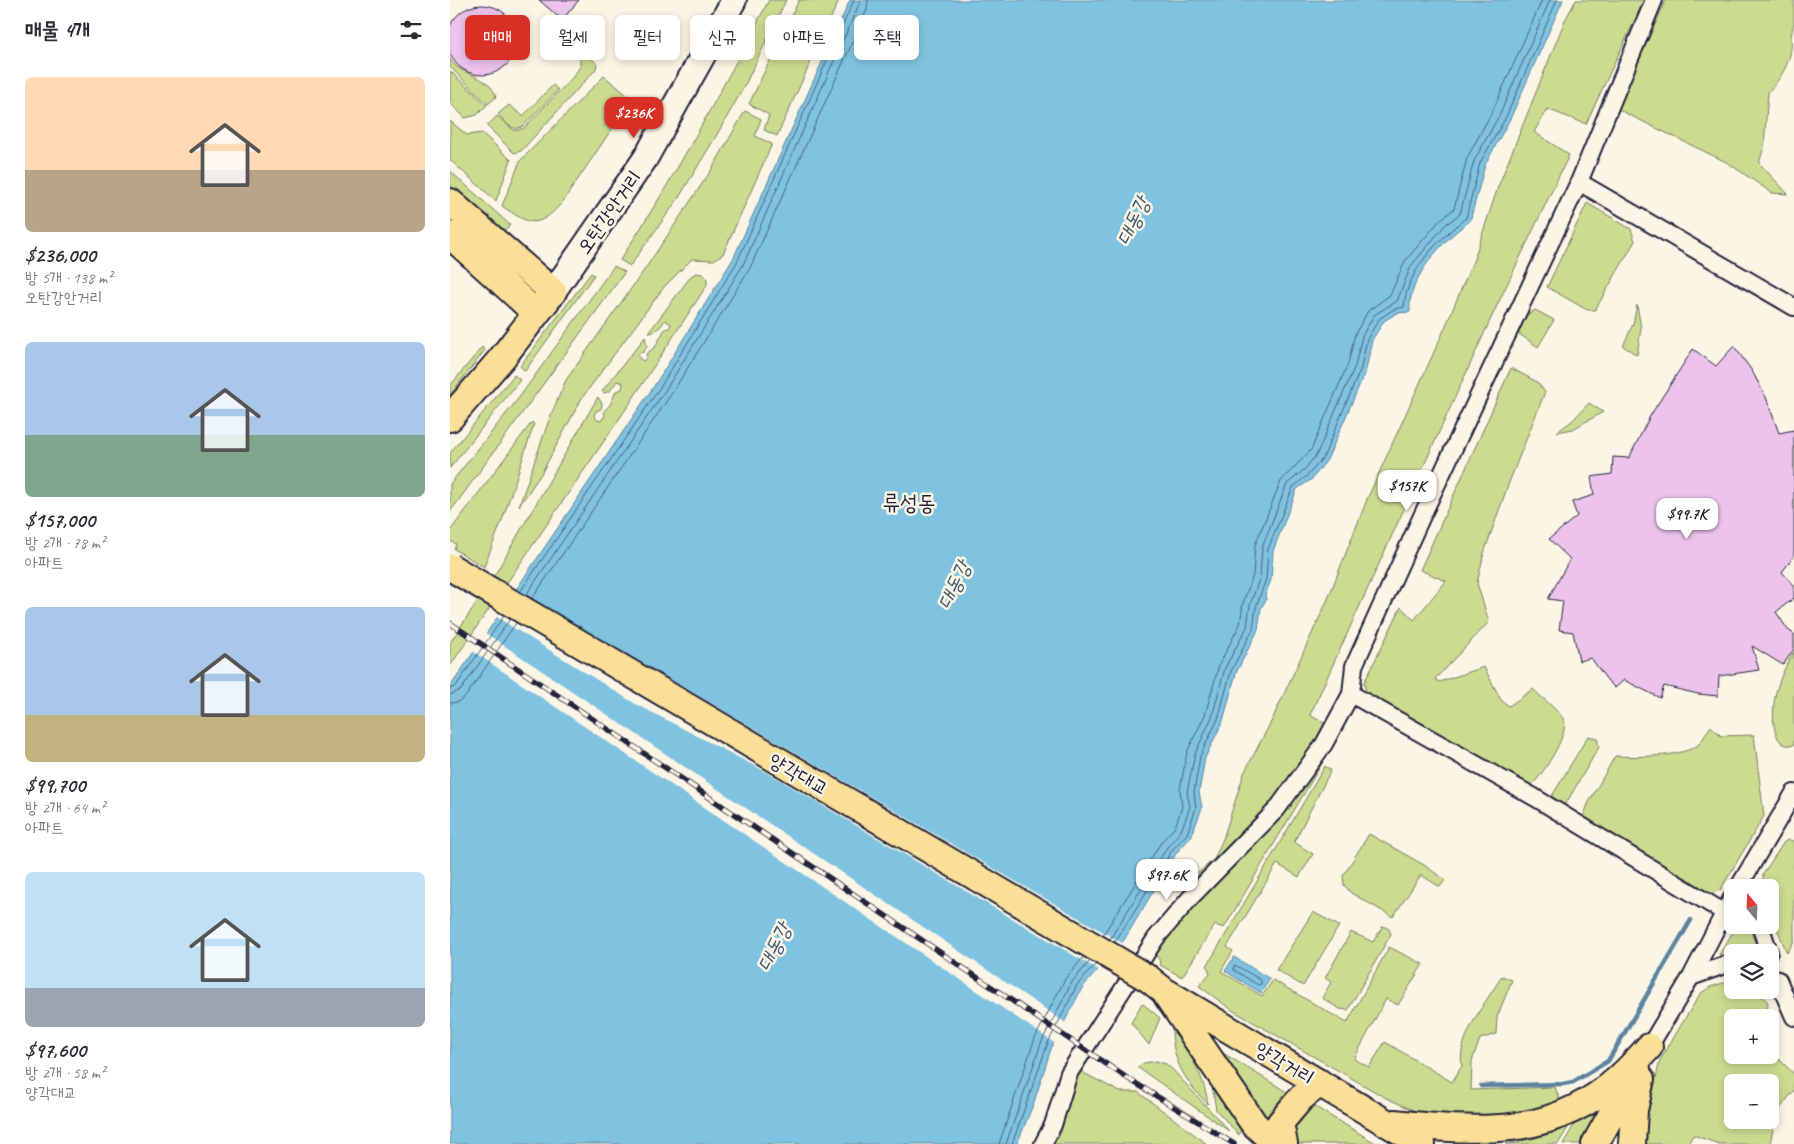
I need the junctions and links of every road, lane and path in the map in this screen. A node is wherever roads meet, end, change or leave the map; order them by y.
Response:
1 (734, 0) edge
2 (1654, 0) edge
3 (1579, 182) junction
4 (450, 202) edge
5 (450, 235) edge
6 (553, 292) junction
7 (1794, 307) edge
8 (536, 313) junction
9 (450, 418) edge
10 (450, 567) edge
11 (1351, 694) junction
12 (1794, 792) edge
13 (1746, 879) edge
14 (1724, 902) edge
15 (1724, 914) edge
16 (1724, 965) edge
17 (1691, 977) junction
18 (1157, 985) junction
19 (1779, 988) edge
20 (1794, 1017) edge
21 (1649, 1046) junction
22 (1320, 1083) junction
23 (1381, 1122) junction
24 (1043, 1144) edge
25 (1276, 1144) edge
26 (1284, 1144) edge
27 (1422, 1144) edge
28 (1595, 1144) edge
29 (1632, 1144) edge

1 - 6 main road, 오탄강안거리
2 - 3 street
3 - 7 street
3 - 11 street
4 - 6 main road
5 - 8 main road
6 - 8 main road
8 - 9 main road
10 - 18 main road, 양각대교, bridge
11 - 14 street
11 - 24 street
12 - 13 street
15 - 17 street
16 - 17 street
17 - 21 street
18 - 22 main road, 양각거리
18 - 25 main road
19 - 20 street
21 - 23 main road
21 - 28 main road
21 - 29 main road
22 - 23 main road, 양각거리
22 - 26 main road
23 - 27 main road, 양각거리

